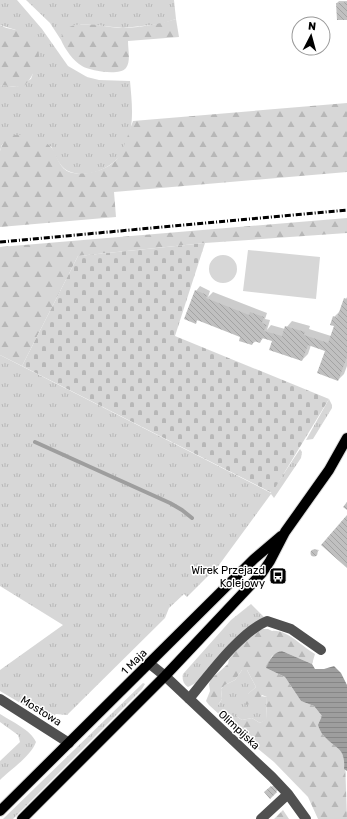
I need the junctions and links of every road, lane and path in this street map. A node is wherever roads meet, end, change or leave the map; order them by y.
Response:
1 (346, 442) edge
2 (285, 532) junction
3 (322, 650) dead end
4 (150, 664) junction
5 (166, 676) junction
6 (0, 699) edge
7 (189, 699) junction
8 (70, 743) junction
9 (288, 794) junction
10 (0, 811) edge
11 (22, 819) edge
12 (261, 819) edge
13 (306, 819) edge

1 - 2 main road, 1 Maja
2 - 4 main road, 1 Maja
2 - 5 main road, 1 Maja
3 - 7 street
4 - 5 street, Olimpijska
4 - 8 main road, 1 Maja
5 - 7 street, Olimpijska
5 - 11 main road, 1 Maja
6 - 8 street, Mostowa
7 - 9 street, Olimpijska
8 - 10 main road, 1 Maja
9 - 12 street
9 - 13 street, Olimpijska

